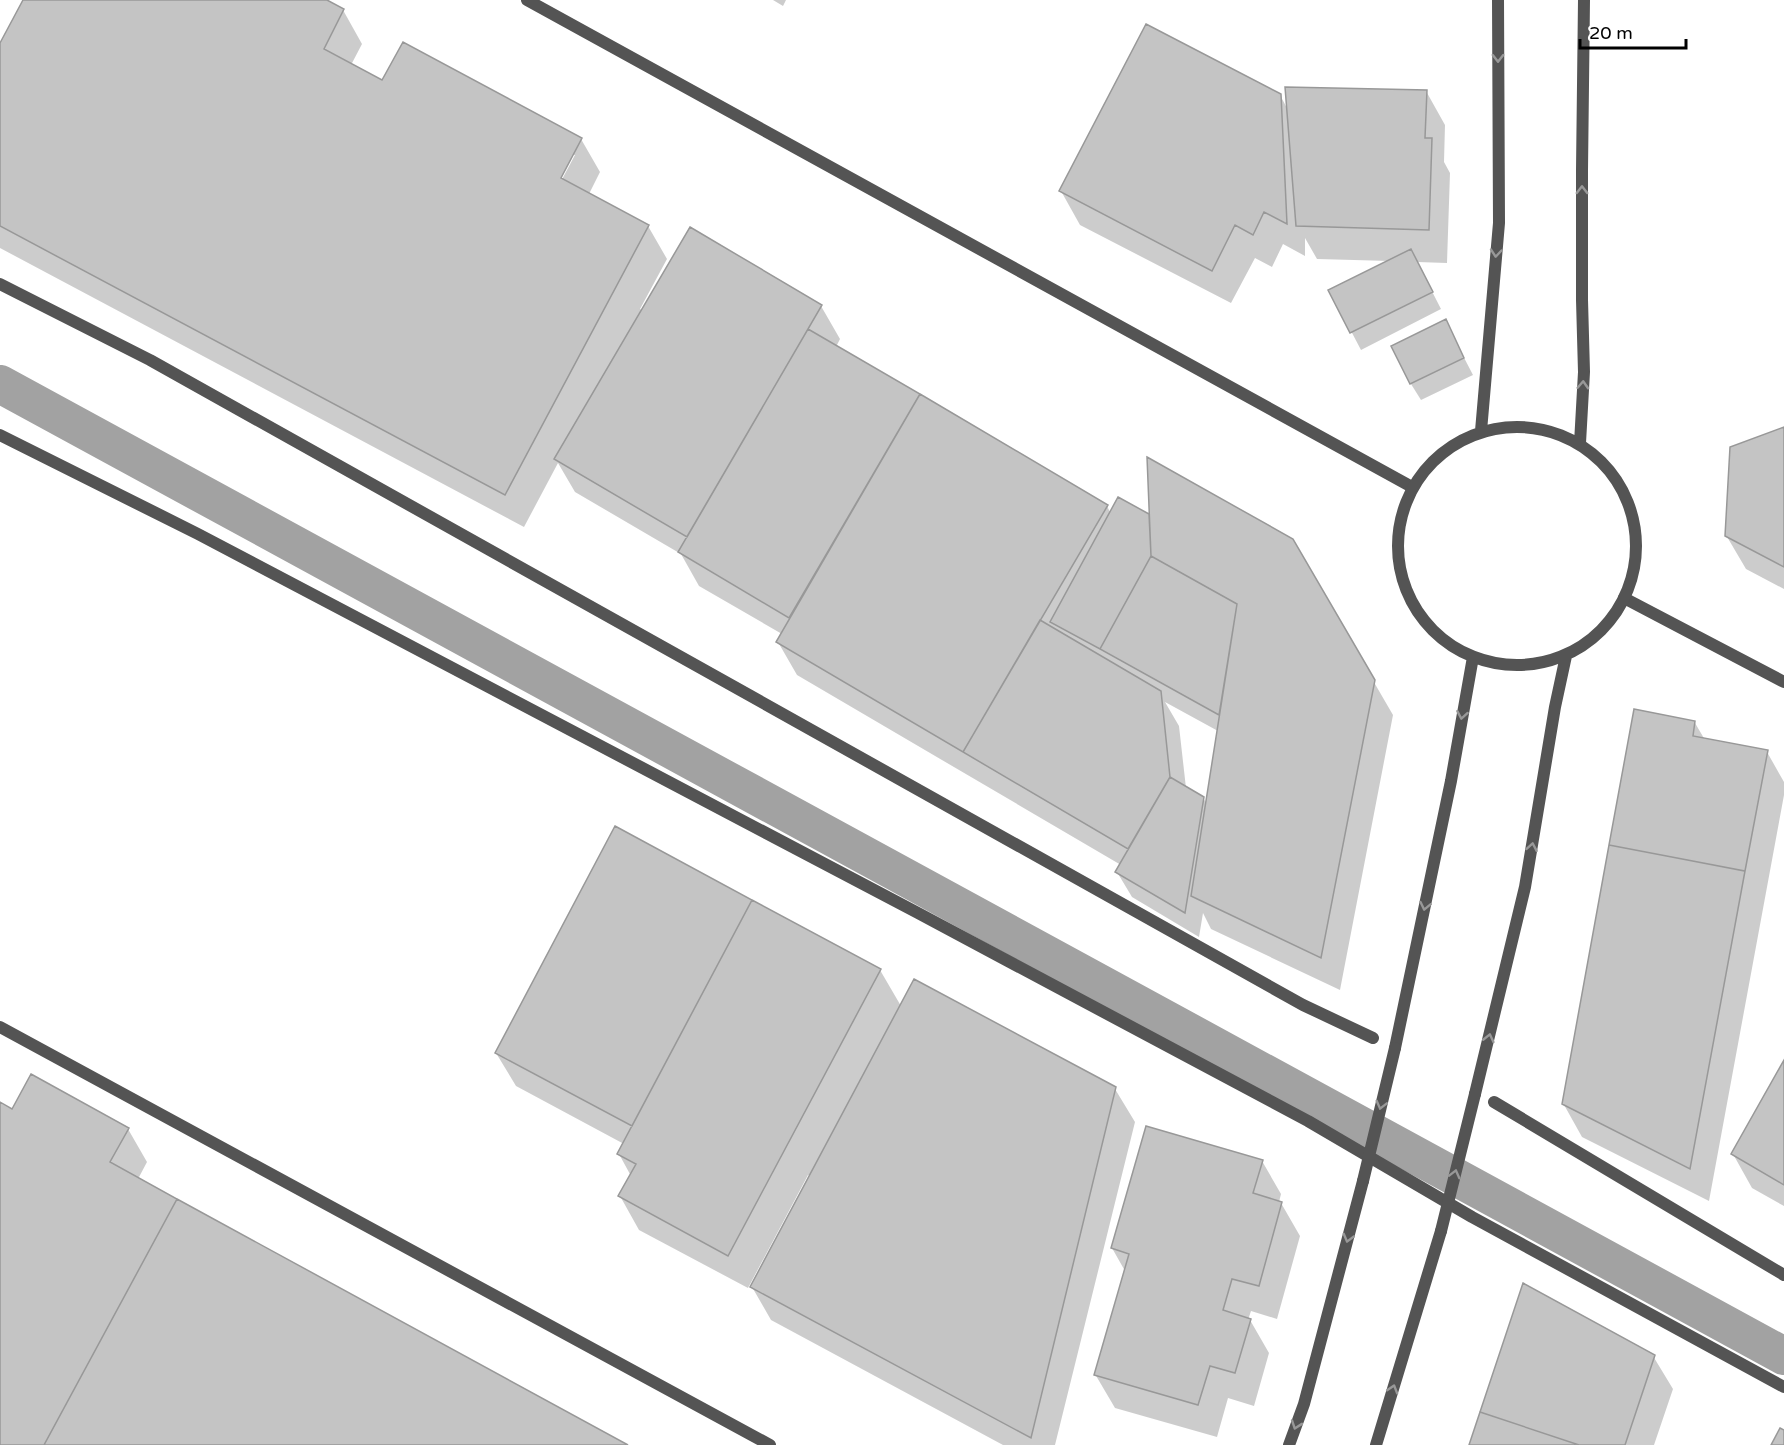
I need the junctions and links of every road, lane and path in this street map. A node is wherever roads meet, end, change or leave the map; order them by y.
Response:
1 (527, 0) edge
2 (1498, 0) edge
3 (1584, 0) edge
4 (0, 284) edge
5 (1481, 431) junction
6 (0, 435) edge
7 (1580, 443) junction
8 (1412, 487) junction
9 (1624, 598) junction
10 (1566, 656) junction
11 (1473, 657) junction
12 (1784, 682) edge
13 (0, 1027) edge
14 (1374, 1038) dead end
15 (1494, 1102) dead end
16 (1784, 1275) edge
17 (1784, 1388) edge
18 (770, 1445) edge
19 (1289, 1445) edge
20 (1376, 1445) edge

1 - 8 street
2 -> 5 street
7 -> 3 street
4 - 14 street
5 - 7 street
5 - 8 street
6 - 17 street
7 - 9 street
8 - 11 street
9 - 10 street
9 - 12 street
10 - 11 street
20 -> 10 street, bridge
11 -> 19 street, bridge
13 - 18 street
15 - 16 street

